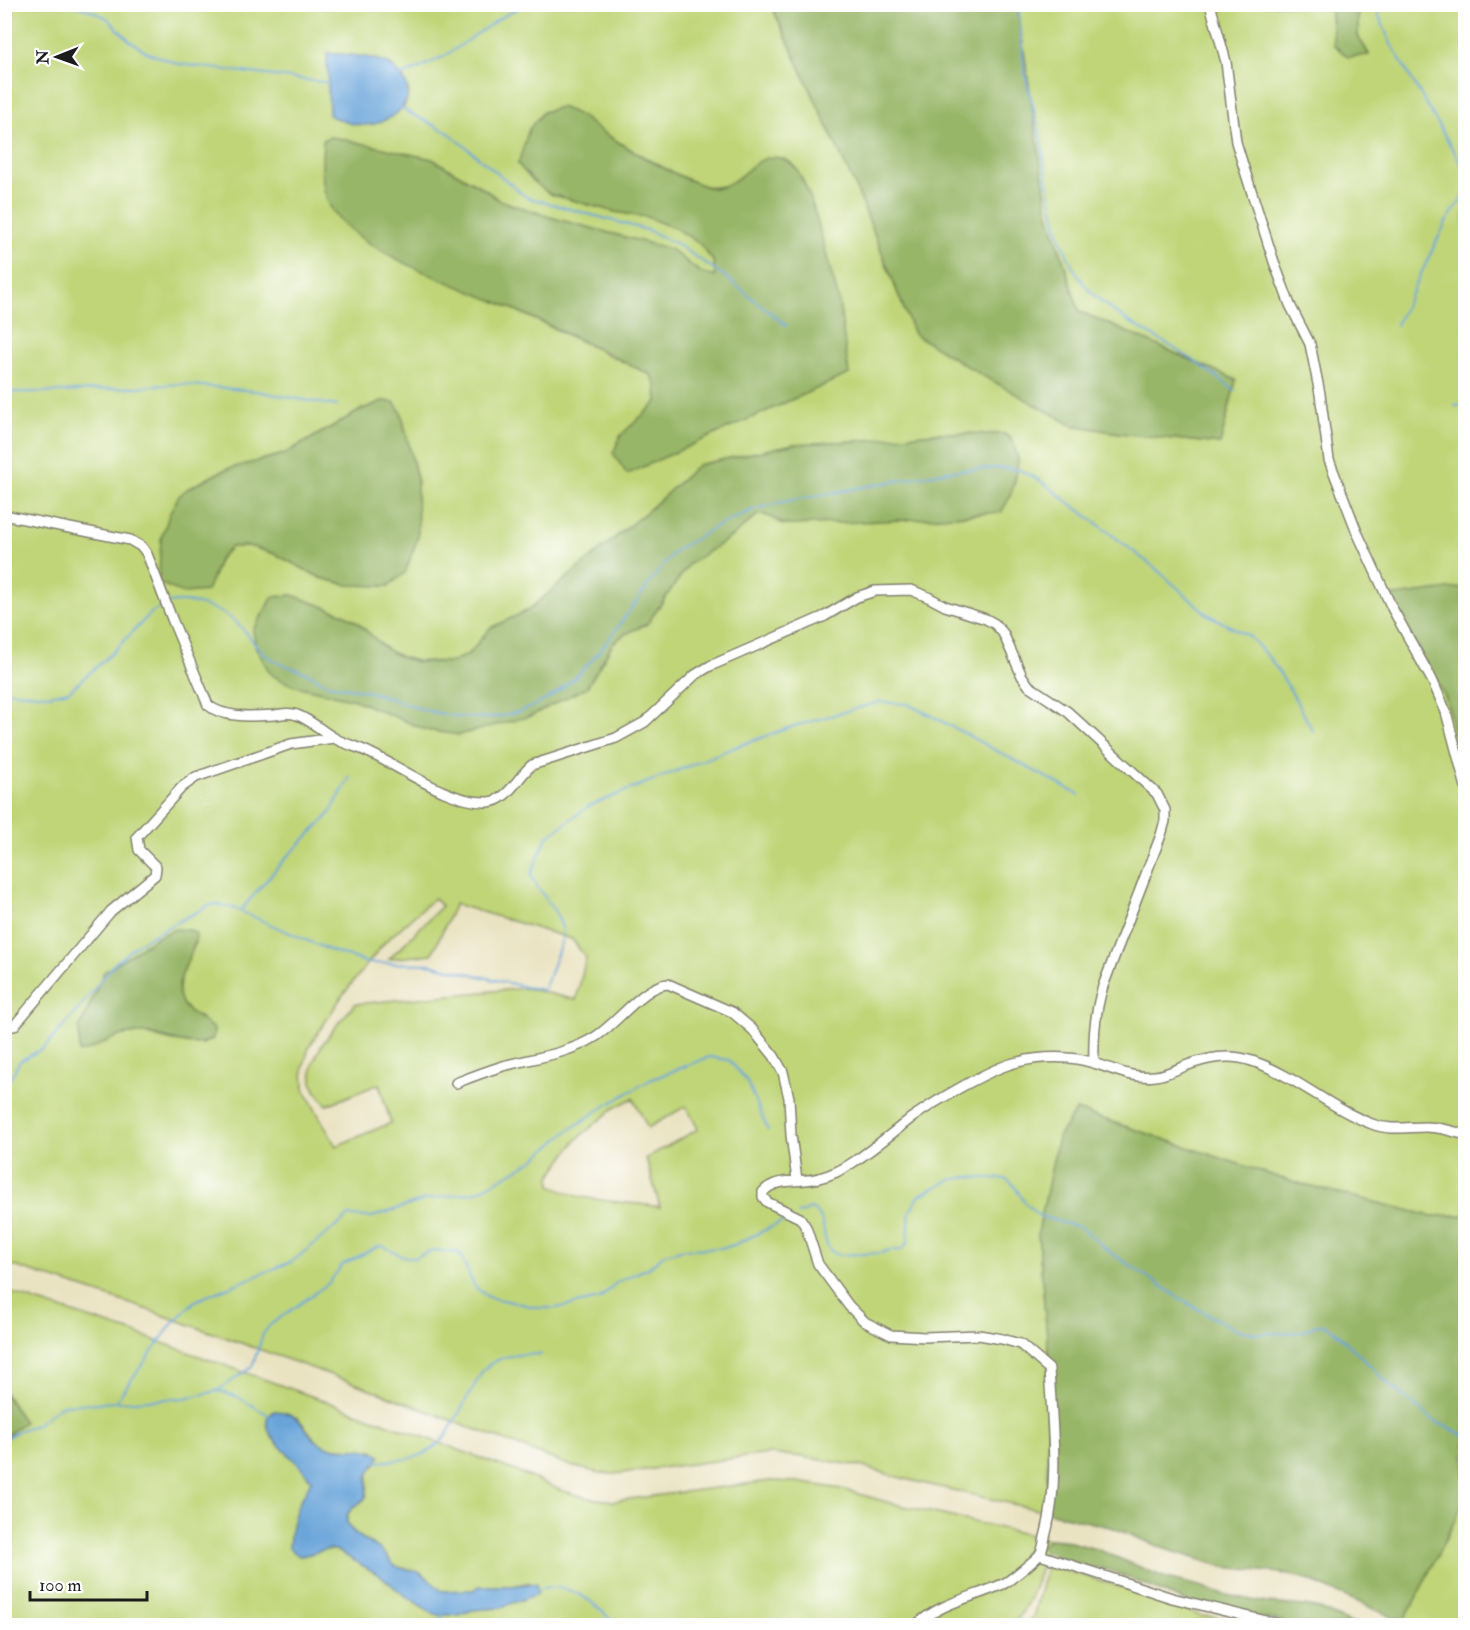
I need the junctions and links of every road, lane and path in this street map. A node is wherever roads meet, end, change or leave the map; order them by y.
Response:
1 (1210, 4) edge
2 (4, 515) edge
3 (334, 738) junction
4 (1466, 787) edge
5 (14, 1026) dead end
6 (1094, 1062) junction
7 (456, 1083) dead end
8 (1466, 1135) edge
9 (796, 1180) junction
10 (1040, 1555) junction
11 (915, 1626) edge
12 (1287, 1626) edge

1 - 4 street
2 - 3 street
3 - 5 street
3 - 6 street
6 - 8 street
6 - 9 street
7 - 9 street
9 - 10 street
10 - 11 street
10 - 12 street

